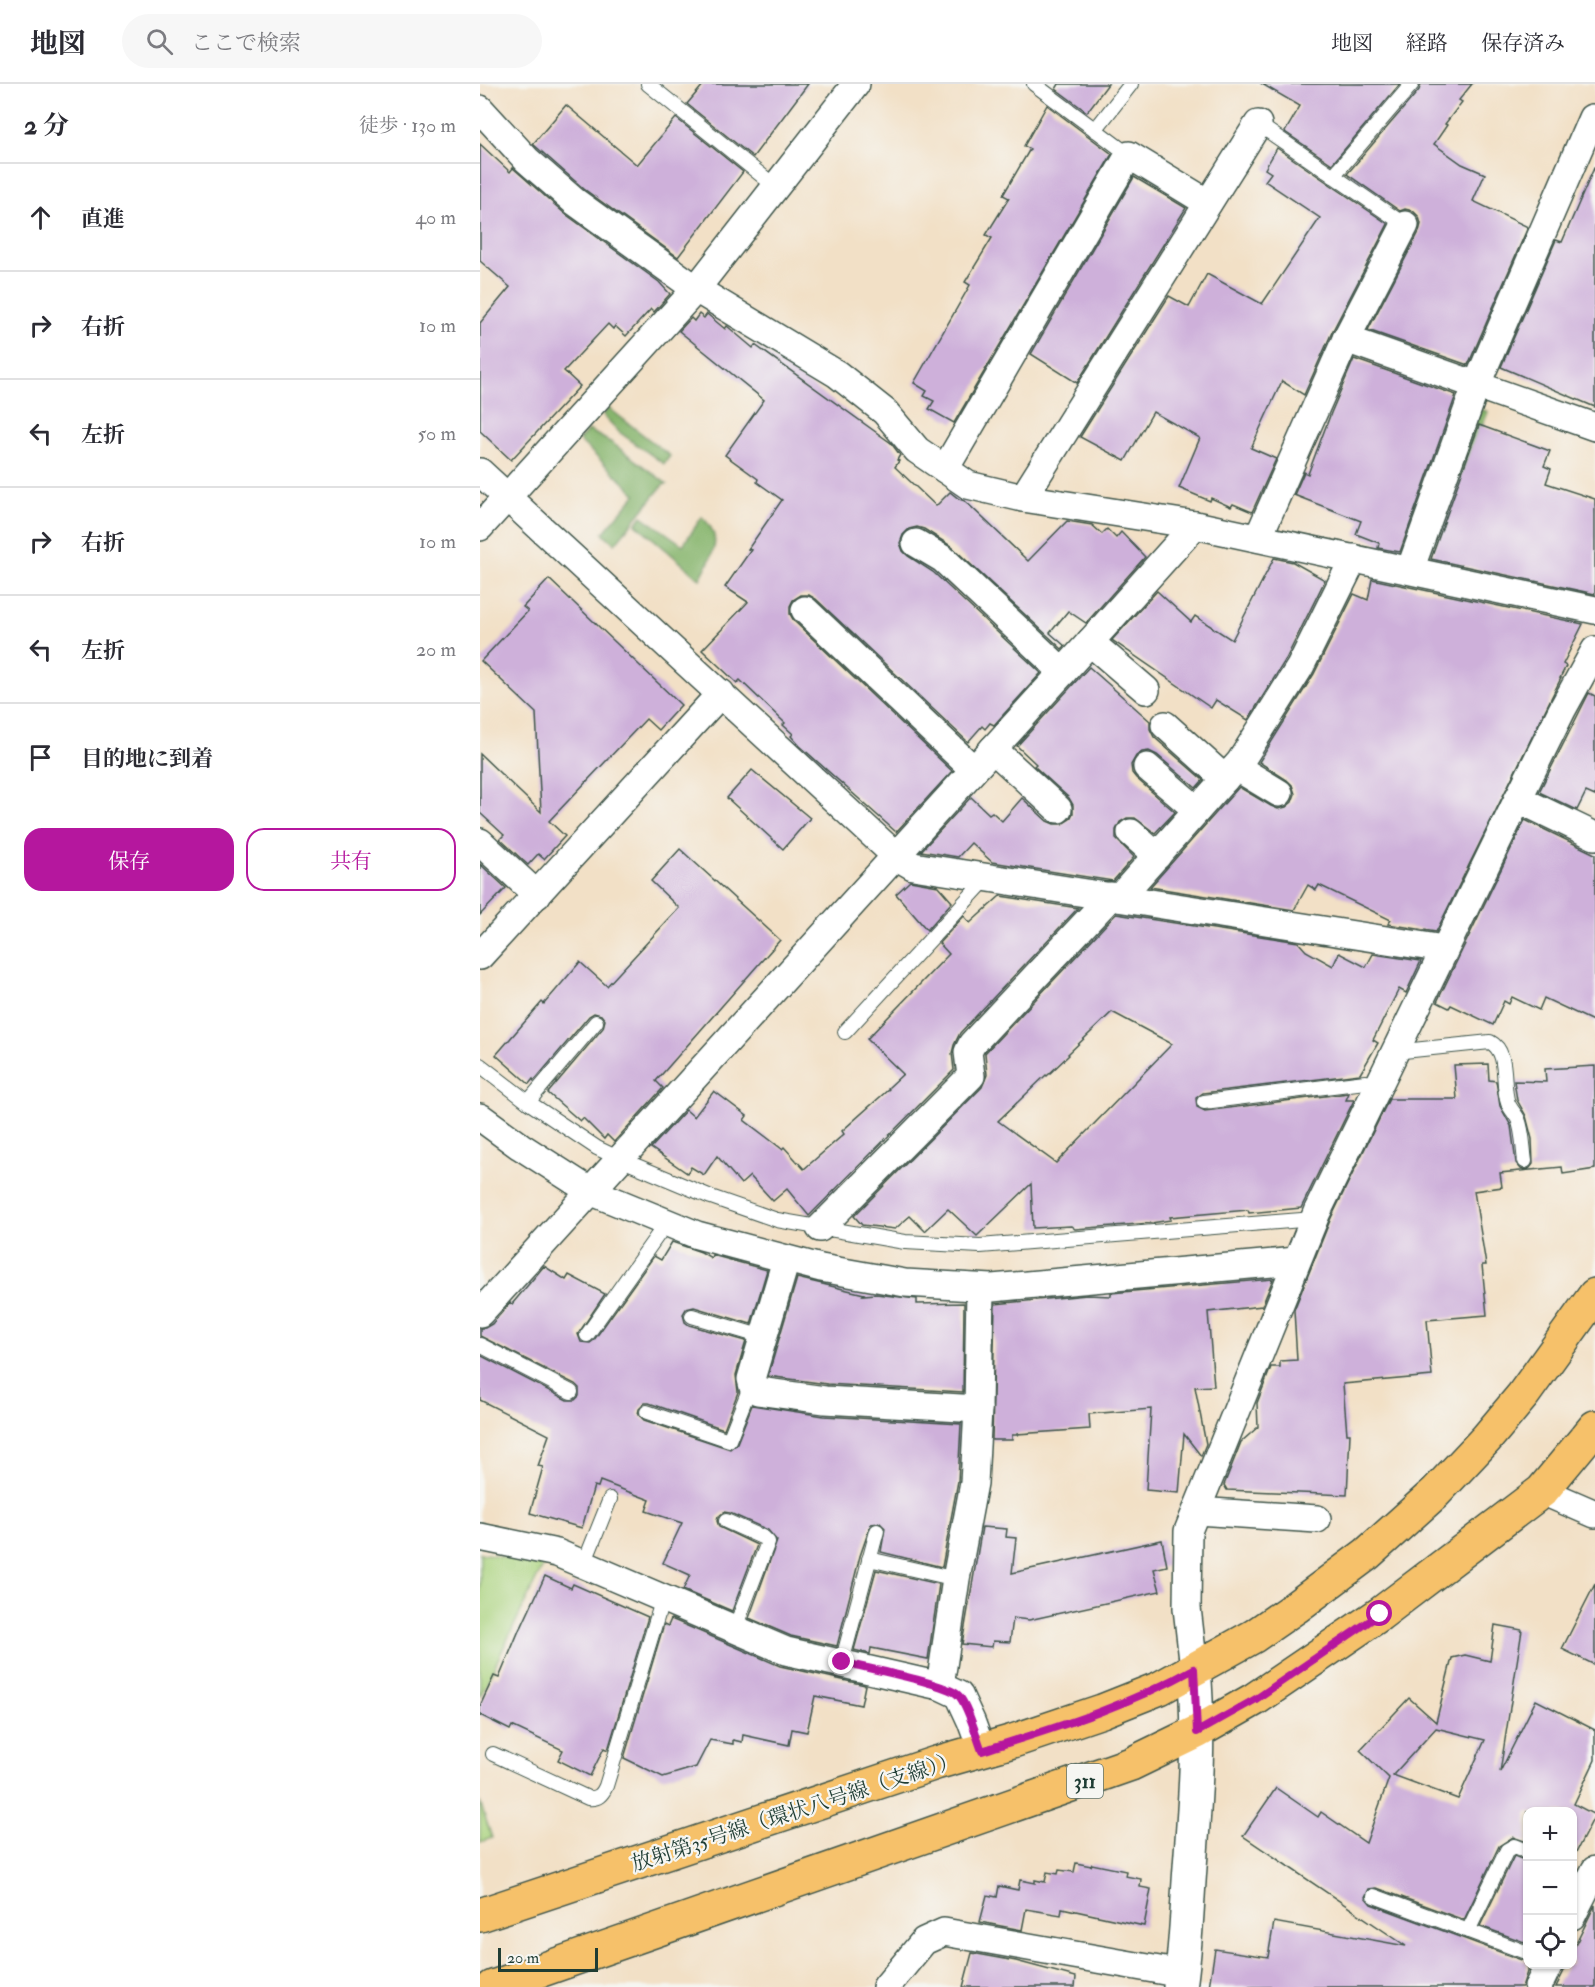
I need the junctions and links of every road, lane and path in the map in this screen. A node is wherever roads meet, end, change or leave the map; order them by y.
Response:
1 (648, 84) edge
2 (856, 84) edge
3 (1034, 84) edge
4 (1131, 84) edge
5 (1412, 84) edge
6 (1595, 119) edge
7 (484, 121) edge
8 (1258, 124) joint
9 (1095, 129) junction
10 (1129, 155) junction
11 (1333, 176) junction
12 (776, 187) junction
13 (1208, 203) junction
14 (1405, 225) joint
15 (696, 289) junction
16 (1346, 339) junction
17 (1476, 386) junction
18 (1595, 427) edge
19 (945, 470) junction
20 (480, 472) edge
21 (507, 497) junction
22 (1023, 498) junction
23 (1195, 525) junction
24 (480, 527) edge
25 (1258, 538) junction
26 (916, 543) dead end
27 (1354, 558) junction
28 (1410, 570) junction
29 (805, 610) dead end
30 (1595, 610) edge
31 (1090, 642) junction
32 (1592, 662) edge
33 (1064, 672) junction
34 (1146, 690) dead end
35 (721, 693) junction
36 (1165, 725) dead end
37 (993, 749) junction
38 (1147, 767) dead end
39 (973, 769) junction
40 (1230, 773) junction
41 (1279, 793) dead end
42 (1518, 799) junction
43 (1058, 809) dead end
44 (1197, 810) junction
45 (1131, 833) dead end
46 (1595, 836) edge
47 (480, 842) edge
48 (896, 856) junction
49 (1156, 856) junction
50 (987, 878) junction
51 (537, 895) junction
52 (1115, 897) junction
53 (1444, 949) junction
54 (480, 956) edge
55 (596, 1022) dead end
56 (845, 1032) dead end
57 (1394, 1052) junction
58 (480, 1065) edge
59 (1379, 1084) junction
60 (528, 1102) junction
61 (1204, 1102) dead end
62 (480, 1117) edge
63 (620, 1159) junction
64 (1525, 1161) dead end
65 (590, 1191) junction
66 (1314, 1220) junction
67 (667, 1222) junction
68 (820, 1228) junction
69 (786, 1260) junction
70 (1296, 1261) junction
71 (980, 1288) junction
72 (1595, 1295) edge
73 (480, 1313) edge
74 (692, 1317) dead end
75 (587, 1335) dead end
76 (763, 1337) junction
77 (480, 1345) edge
78 (753, 1387) junction
79 (571, 1392) dead end
80 (978, 1409) junction
81 (647, 1412) dead end
82 (1595, 1427) edge
83 (1542, 1491) junction
84 (610, 1499) dead end
85 (1197, 1511) junction
86 (1595, 1514) edge
87 (1317, 1519) dead end
88 (726, 1521) dead end
89 (877, 1531) dead end
90 (480, 1537) edge
91 (869, 1559) junction
92 (584, 1564) junction
93 (956, 1579) junction
94 (663, 1598) junction
95 (735, 1628) junction
96 (842, 1662) junction
97 (1194, 1669) junction
98 (940, 1686) junction
99 (1197, 1732) junction
100 (982, 1751) junction
101 (493, 1754) dead end
102 (1523, 1850) edge
103 (1589, 1876) edge
104 (1374, 1896) dead end
105 (480, 1915) edge
106 (1572, 1915) edge
107 (1468, 1931) junction
108 (1523, 1952) edge
109 (1547, 1969) edge
110 (1181, 1980) edge
111 (493, 1987) edge
112 (886, 1987) edge
113 (1538, 1987) edge

1 - 12 lane
2 - 12 street
3 - 9 lane
4 - 9 lane
5 - 11 lane
6 - 17 street
7 - 15 street
8 - 11 lane
8 - 13 street
9 - 10 lane
10 - 13 street
10 - 19 street
11 - 14 lane
12 - 15 street
13 - 22 street
14 - 16 street
15 - 19 street
15 - 21 street
16 - 17 street
16 - 25 street
17 - 18 street
17 - 28 street
19 - 22 street
20 - 21 street
21 - 24 street
21 - 35 street
22 - 23 street
23 - 25 street
23 - 31 street
25 - 27 street
26 - 33 street
27 - 28 street
27 - 40 street
28 - 30 street
29 - 39 street
31 - 33 street
31 - 34 street
32 - 42 street
33 - 37 street
35 - 48 street
35 - 51 street
36 - 40 street
37 - 39 street
37 - 43 street
38 - 44 street
39 - 48 street
40 - 41 street
40 - 44 street
42 - 46 street
42 - 53 street
44 - 49 street
45 - 49 street
47 - 51 street
48 - 50 street
48 - 63 street
49 - 52 street
50 - 52 street
50 - 56 lane
51 - 54 street
52 - 53 street
52 - 68 street
53 - 57 street
55 - 60 lane
57 - 59 street
57 - 64 lane
58 - 60 lane
59 - 61 lane
59 - 66 street
60 - 63 lane
62 - 65 street
63 - 65 street
63 - 68 lane
65 - 67 street
65 - 73 street
66 - 68 lane
66 - 70 street
67 - 69 street
67 - 75 lane
69 - 71 street
69 - 76 street
70 - 71 street
70 - 85 street
71 - 80 street
72 - 97 main road, 放射第35号線（環状八号線（支線））
74 - 76 lane
76 - 78 street
77 - 79 lane
78 - 80 street
78 - 81 lane
80 - 93 street
82 - 83 main road, 311
83 - 86 street
83 - 99 main road, 311
84 - 92 lane
85 - 87 street
85 - 97 street
88 - 95 lane
89 - 91 lane
90 - 92 street
91 - 93 lane
91 - 96 lane
92 - 94 street
93 - 98 street
94 - 95 street
94 - 101 lane
95 - 96 street
96 - 98 street
97 - 99 street
97 - 100 main road, 放射第35号線（環状八号線（支線））
98 - 100 street
99 - 110 street
99 - 111 main road, 311
100 - 105 main road, 放射第35号線（環状八号線（支線））
102 - 107 lane
103 - 106 street
104 - 107 lane
107 - 108 lane
109 - 113 street
110 - 112 street

